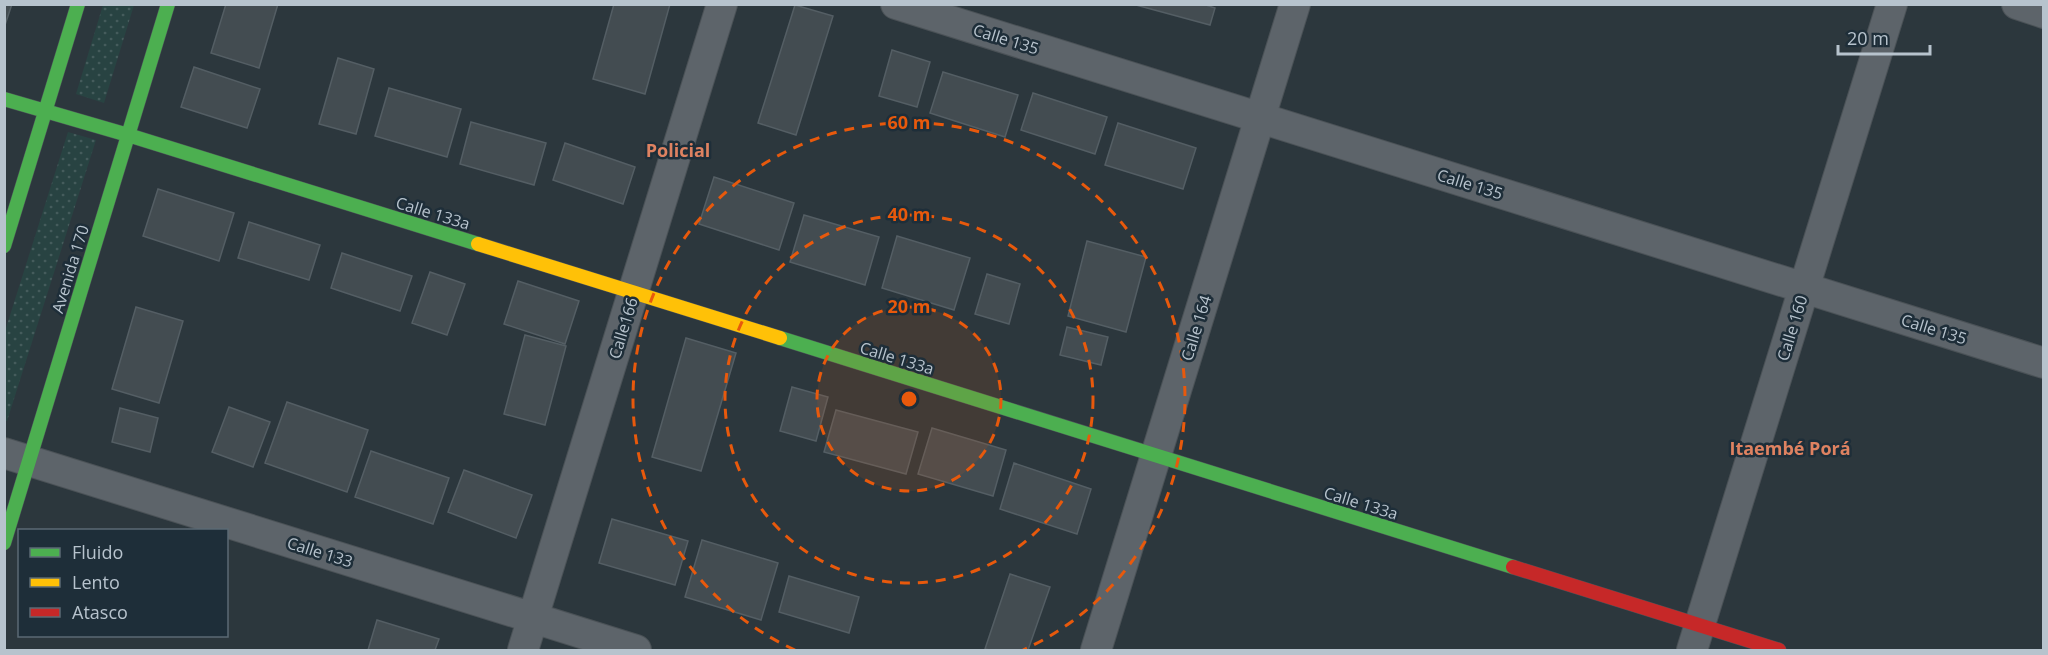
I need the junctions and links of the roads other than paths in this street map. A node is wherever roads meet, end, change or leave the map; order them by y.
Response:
1 (78, 4) edge
2 (168, 4) edge
3 (722, 4) edge
4 (896, 4) edge
5 (1295, 4) edge
6 (1892, 4) edge
7 (2017, 4) edge
8 (2043, 13) edge
9 (4, 99) edge
10 (45, 112) junction
11 (1260, 118) junction
12 (128, 135) junction
13 (4, 246) edge
14 (1804, 288) junction
15 (633, 293) junction
16 (2043, 363) edge
17 (1156, 456) junction
18 (17, 457) edge
19 (4, 543) edge
20 (532, 618) junction
21 (1695, 638) edge
22 (523, 651) edge
23 (636, 651) edge
24 (1096, 651) edge
25 (1779, 651) edge

1 - 10 street
2 - 12 street, Avenida 170
3 - 15 street, Calle166
4 - 11 street, Calle 135
5 - 11 street, Calle 164
6 - 14 street, Calle 160
7 - 8 street
9 - 10 street, Calle 133a
10 - 12 street, Calle 133a
10 - 13 street
11 - 14 street, Calle 135
11 - 17 street, Calle 164
12 - 15 street, Calle 133a
12 - 18 street, Avenida 170
14 - 16 street, Calle 135
14 - 21 street, Calle 160
15 - 17 street, Calle 133a
15 - 20 street, Calle166
17 - 21 street, Calle 133a
17 - 24 street, Calle 164
18 - 19 street, Avenida 170
18 - 20 street, Calle 133
20 - 22 street, Calle166
20 - 23 street, Calle 133
21 - 25 street, Calle 133a

